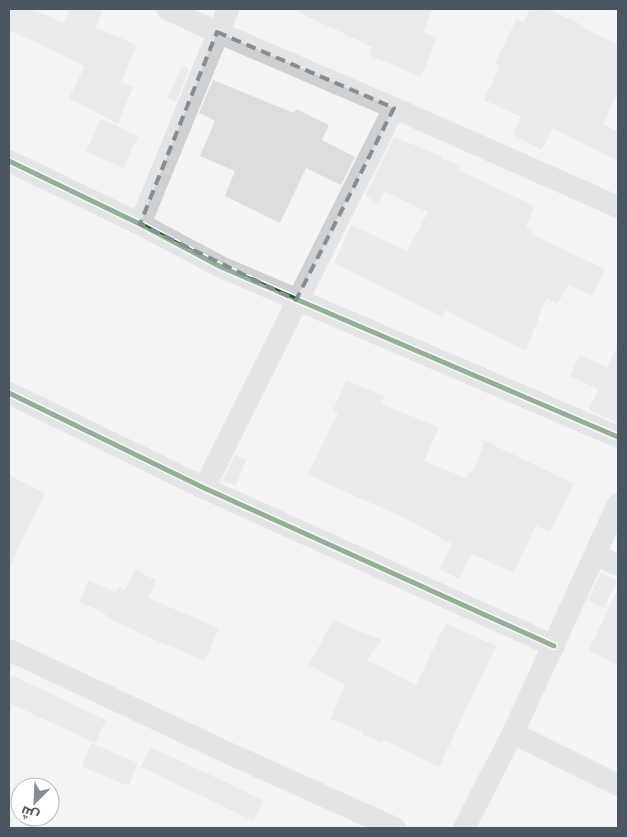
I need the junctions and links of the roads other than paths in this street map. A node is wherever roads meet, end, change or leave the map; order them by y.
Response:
1 (167, 9) edge
2 (228, 9) edge
3 (217, 32) junction
4 (394, 108) junction
5 (12, 169) edge
6 (618, 207) edge
7 (140, 224) junction
8 (296, 300) junction
9 (9, 393) edge
10 (618, 437) edge
11 (204, 488) junction
12 (618, 504) edge
13 (595, 555) junction
14 (618, 565) edge
15 (554, 646) junction
16 (9, 650) edge
17 (513, 733) junction
18 (618, 785) edge
19 (396, 828) edge
20 (464, 828) edge

1 - 3 street
2 - 3 street
3 - 4 street
3 - 7 street
4 - 6 street
4 - 8 street
5 - 7 street
7 - 8 street
8 - 10 street
8 - 11 street
9 - 11 street
11 - 15 street
12 - 13 street
13 - 14 street
13 - 15 street
15 - 17 street
16 - 19 street
17 - 18 street
17 - 20 street

